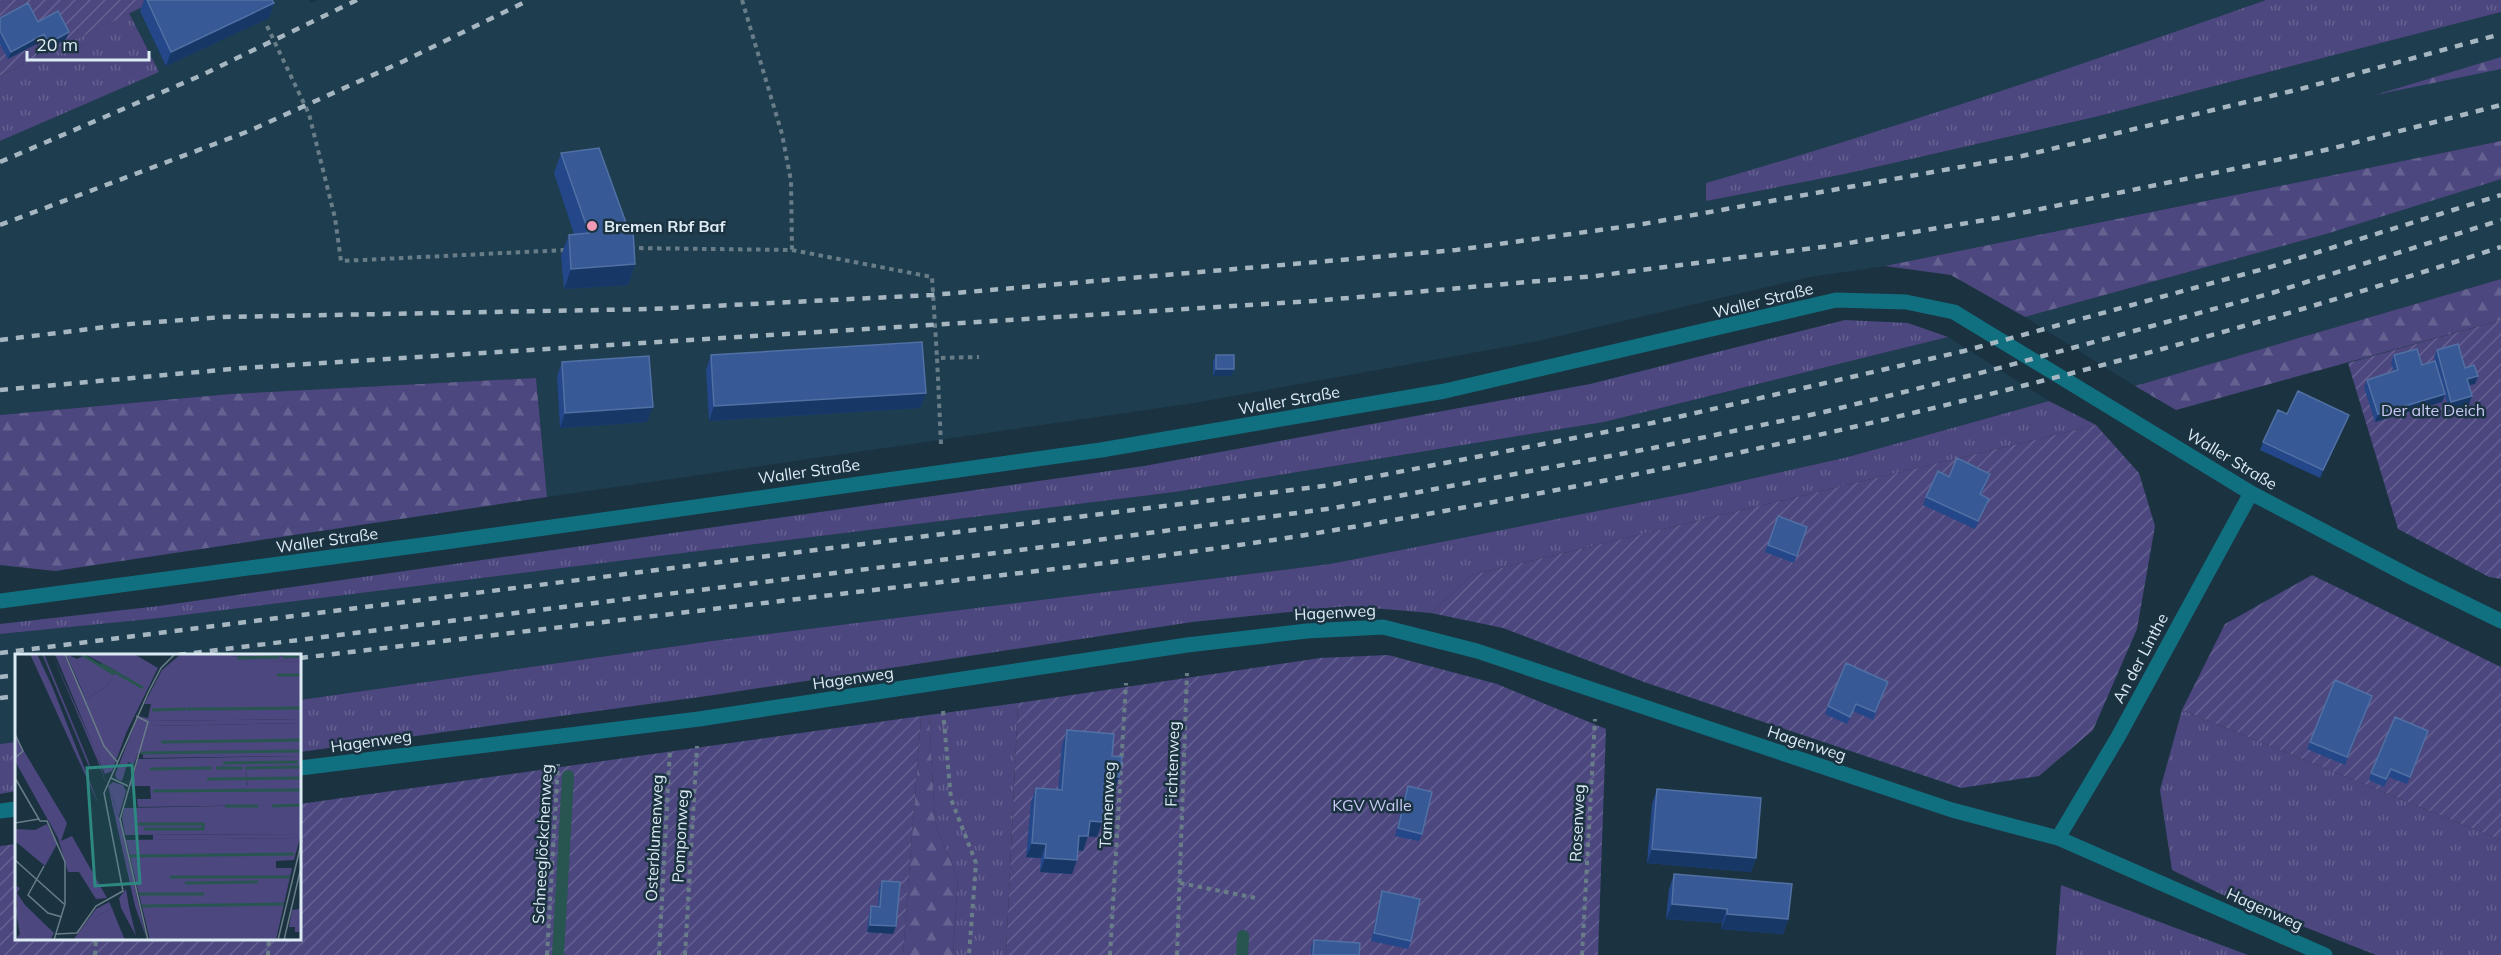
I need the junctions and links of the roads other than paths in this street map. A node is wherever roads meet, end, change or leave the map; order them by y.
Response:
1 (2251, 493) junction
2 (0, 601) edge
3 (2501, 621) edge
4 (302, 768) edge
5 (15, 809) edge
6 (0, 811) edge
7 (2058, 838) junction
8 (2325, 955) edge

1 - 2 street, Waller Straße
1 - 3 street, Waller Straße
1 - 7 street, An der Linthe
4 - 7 street, Hagenweg
5 - 6 street
7 - 8 street, Hagenweg

